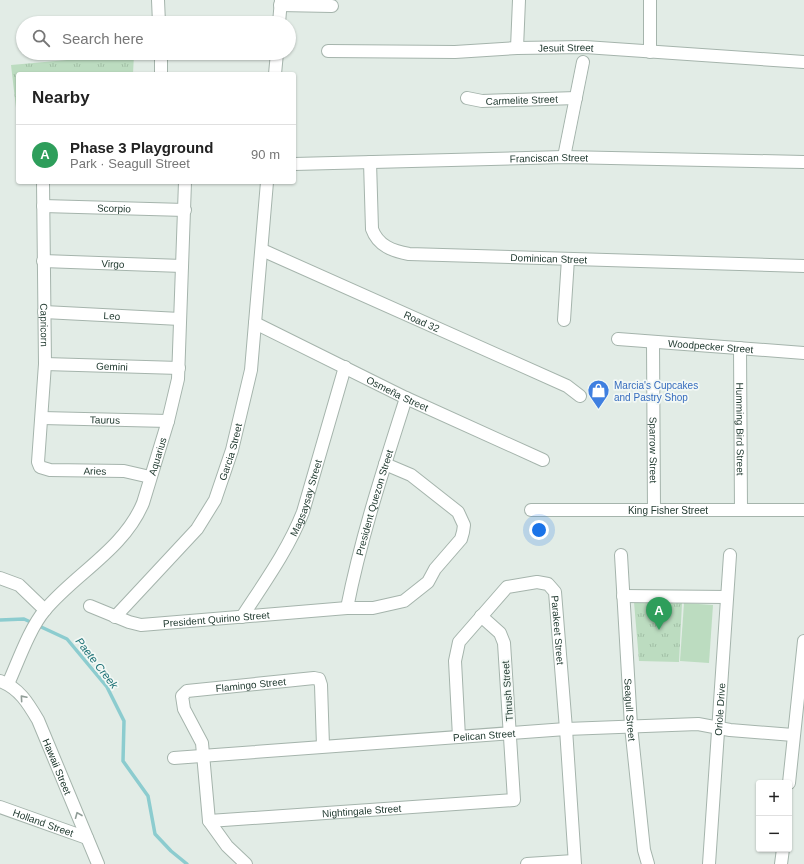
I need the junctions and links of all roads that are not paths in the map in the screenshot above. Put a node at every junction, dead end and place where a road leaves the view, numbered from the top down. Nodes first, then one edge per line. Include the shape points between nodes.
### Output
1 (158, 0) edge
2 (519, 0) edge
3 (650, 0) edge
4 (280, 3) edge
5 (332, 6) dead end
6 (159, 16) edge
7 (279, 16) edge
8 (517, 48) junction
9 (328, 51) dead end
10 (650, 52) junction
11 (161, 60) edge
12 (276, 60) edge
13 (583, 62) dead end
14 (804, 62) edge
15 (161, 72) edge
16 (275, 72) edge
17 (467, 98) dead end
18 (576, 98) junction
19 (564, 157) junction
20 (370, 162) junction
21 (804, 162) edge
22 (296, 164) edge
23 (43, 184) edge
24 (185, 184) edge
25 (267, 184) edge
26 (43, 206) junction
27 (185, 210) junction
28 (262, 250) junction
29 (568, 260) junction
30 (43, 261) junction
31 (182, 266) junction
32 (804, 266) edge
33 (44, 312) junction
34 (180, 319) junction
35 (564, 320) dead end
36 (255, 323) junction
37 (618, 339) dead end
38 (653, 342) junction
39 (740, 348) junction
40 (804, 352) edge
41 (45, 364) junction
42 (345, 367) junction
43 (179, 368) junction
44 (580, 396) dead end
45 (406, 398) junction
46 (42, 418) junction
47 (168, 421) junction
48 (543, 460) dead end
49 (385, 464) junction
50 (40, 467) joint
51 (150, 477) junction
52 (531, 510) dead end
53 (654, 510) junction
54 (741, 510) junction
55 (804, 510) edge
56 (621, 554) dead end
57 (730, 555) dead end
58 (0, 578) edge
59 (624, 596) junction
60 (727, 597) junction
61 (90, 606) dead end
62 (346, 608) junction
63 (42, 614) junction
64 (481, 616) junction
65 (115, 617) junction
66 (242, 617) junction
67 (804, 641) edge
68 (4, 683) edge
69 (631, 726) junction
70 (717, 727) junction
71 (566, 729) junction
72 (510, 734) junction
73 (793, 735) junction
74 (459, 737) junction
75 (323, 746) junction
76 (204, 756) junction
77 (174, 758) dead end
78 (789, 780) edge
79 (514, 800) joint
80 (0, 807) edge
81 (209, 821) junction
82 (87, 838) junction
83 (783, 852) edge
84 (574, 863) edge
85 (98, 864) edge
86 (246, 864) edge
87 (527, 864) edge
88 (648, 864) edge
89 (709, 864) edge
90 (782, 864) edge

1 - 6 street
2 - 8 street
3 - 10 street
4 - 5 street
4 - 7 street
8 - 9 street, Jesuit Street via 455,52
8 - 10 street, Jesuit Street via 585,47
10 - 14 street, Jesuit Street
11 - 15 street
12 - 16 street
13 - 18 street
17 - 18 street, Carmelite Street
18 - 19 street
19 - 20 street, Franciscan Street
19 - 21 street, Franciscan Street
20 - 22 street, Franciscan Street
20 - 29 street, Dominican Street via 372,229 381,243 389,248 409,254
23 - 26 street, Capricorn
24 - 27 street, Aquarius
25 - 28 street, Garcia Street
26 - 27 street, Scorpio
26 - 30 street, Capricorn
27 - 31 street, Aquarius
28 - 36 street, Garcia Street
28 - 44 street, Road 32 via 567,386
29 - 32 street, Dominican Street
29 - 35 street
30 - 31 street, Virgo
30 - 33 street, Capricorn
31 - 34 street, Aquarius
33 - 34 street, Leo
33 - 41 street, Capricorn
34 - 43 street, Aquarius
36 - 42 street, Osmeña Street
36 - 65 street, Garcia Street via 248,385 232,450 215,500 197,529
37 - 38 street, Woodpecker Street
38 - 39 street, Woodpecker Street
38 - 53 street, Sparrow Street
39 - 40 street, Woodpecker Street
39 - 54 street, Humming Bird Street
41 - 43 street, Gemini
41 - 46 street, Capricorn
42 - 45 street, Osmeña Street
42 - 66 street, Magsaysay Street via 296,530
43 - 47 street, Aquarius
45 - 48 street, Osmeña Street
45 - 49 street, President Quezon Street
46 - 47 street, Taurus
46 - 50 street, Capricorn via 38,457
47 - 51 street, Aquarius
49 - 62 street, President Quezon Street
49 - 62 street, President Quirino Street via 411,474 458,512 464,525 463,532 428,582 404,601 373,608
50 - 51 street, Aries via 50,470 124,470
51 - 63 street, Aquarius via 143,503 132,525
52 - 53 street, King Fisher Street
53 - 54 street, King Fisher Street
54 - 55 street, King Fisher Street
56 - 59 street, Seagull Street
57 - 60 street, Oriole Drive
58 - 63 street via 19,584
59 - 60 street
59 - 69 street, Seagull Street
60 - 70 street, Oriole Drive
61 - 65 street, President Quirino Street
62 - 66 street, President Quirino Street
63 - 68 street, Aquarius
64 - 71 street, Parakeet Street via 507,587 543,582 552,588 555,592
64 - 72 street, Thrush Street via 500,633 504,643
64 - 74 street, Parakeet Street via 459,642 455,653
65 - 66 street, President Quirino Street via 141,625
67 - 73 street
82 -> 68 street, Hawaii Street via 38,720 28,703
69 - 70 street, Pelican Street via 698,724
69 - 71 street, Pelican Street
69 - 88 street, Seagull Street via 644,850
70 - 73 street, Pelican Street
70 - 89 street, Oriole Drive
71 - 72 street, Pelican Street
71 - 84 street, Parakeet Street
72 - 74 street, Pelican Street
72 - 79 street, Thrush Street
73 - 78 street
74 - 75 street, Pelican Street
75 - 76 street, Pelican Street
75 - 76 street, Flamingo Street via 321,685 319,679 314,678 183,693 184,710 198,733
76 - 77 street, Pelican Street
76 - 81 street
79 - 81 street, Nightingale Street
80 - 82 street, Holland Street
81 - 86 street via 227,846
82 - 85 street, Hawaii Street
83 - 90 street
84 - 87 street

